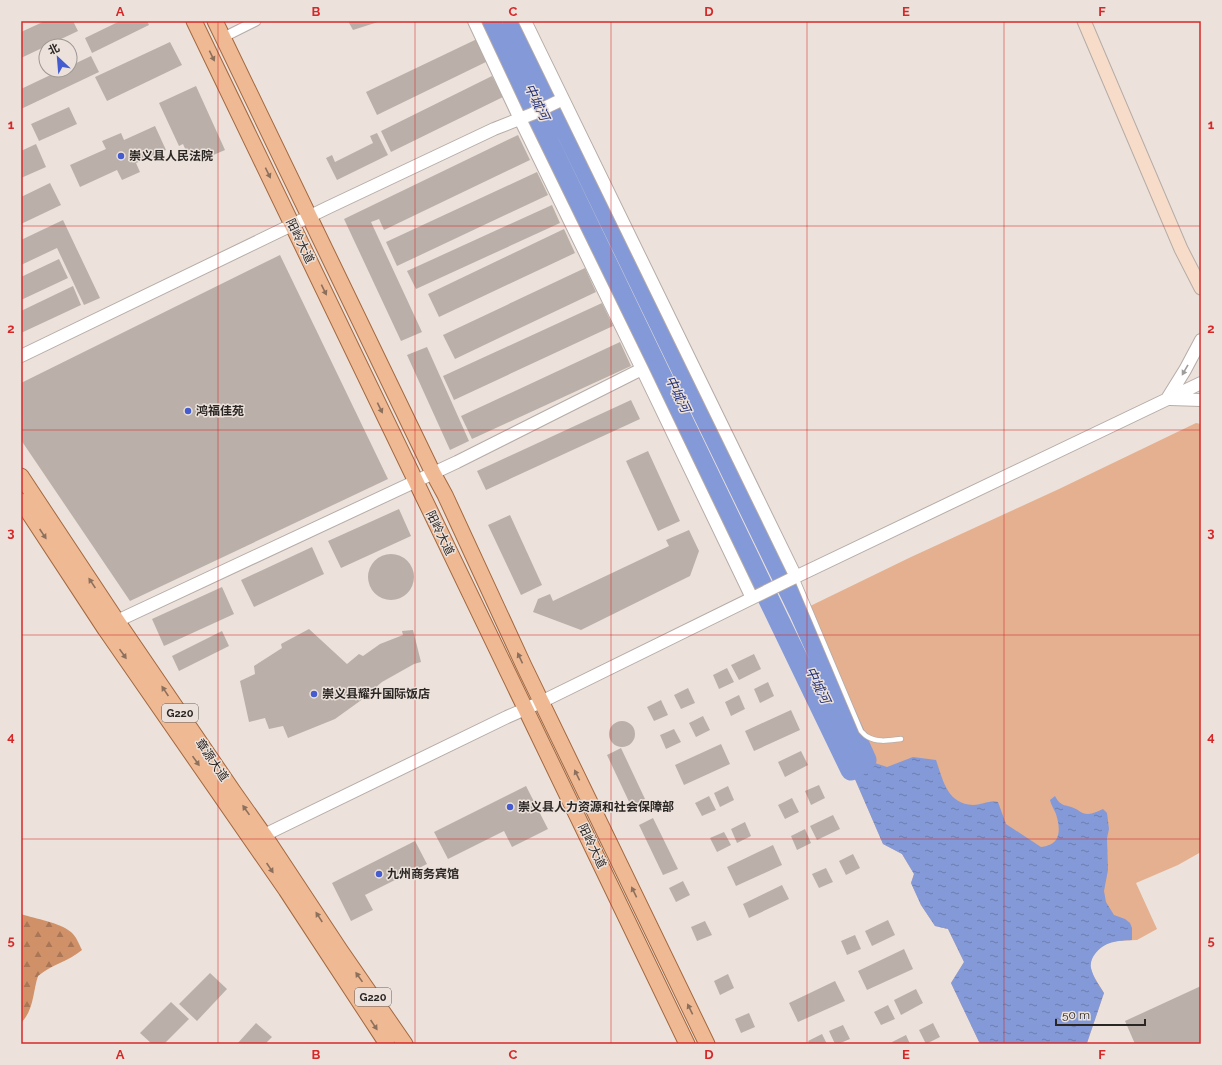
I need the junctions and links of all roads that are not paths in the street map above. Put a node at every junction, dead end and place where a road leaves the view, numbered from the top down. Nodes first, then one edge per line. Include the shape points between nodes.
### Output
1 (194, 21) edge
2 (215, 21) edge
3 (256, 21) edge
4 (474, 21) edge
5 (525, 21) edge
6 (1084, 21) edge
7 (224, 37) junction
8 (559, 101) junction
9 (520, 119) junction
10 (309, 216) junction
11 (292, 224) junction
12 (1201, 288) edge
13 (1201, 340) edge
14 (21, 356) edge
15 (642, 370) junction
16 (1201, 384) edge
17 (1167, 399) junction
18 (1201, 400) edge
19 (433, 473) junction
20 (21, 476) edge
21 (415, 482) junction
22 (21, 502) edge
23 (792, 579) junction
24 (756, 596) junction
25 (111, 625) junction
26 (542, 702) junction
27 (526, 709) junction
28 (901, 739) dead end
29 (258, 838) junction
30 (387, 1044) edge
31 (405, 1044) edge
32 (687, 1044) edge
33 (707, 1044) edge

1 -> 11 main road, 阳岭大道
2 - 7 main road, 阳岭大道
3 - 7 street
4 - 9 street
5 - 8 street
6 - 12 main road via 1181,249
7 - 10 main road, 阳岭大道
8 - 9 street
8 - 23 street
9 - 10 street
9 - 15 street
10 - 11 street
10 - 19 main road, 阳岭大道
11 - 14 street
11 -> 21 main road, 阳岭大道
13 -> 17 street
15 - 19 street
15 - 24 street
16 - 17 street
17 - 18 street
17 - 23 street
19 - 21 street
26 -> 19 main road, 阳岭大道
25 -> 20 main road, 章源大道 / G220
21 - 25 street
21 - 27 main road, 阳岭大道
22 -> 25 main road, 章源大道 / G220
23 - 24 street
23 - 28 lane via 861,730 868,737 878,740
24 - 26 street
25 - 29 main road, 章源大道 / G220 via 233,791
26 - 27 street
33 -> 26 main road, 阳岭大道
27 - 29 street
27 - 32 main road, 阳岭大道
29 -> 30 main road, 章源大道 / G220
31 -> 29 main road, 章源大道 / G220

